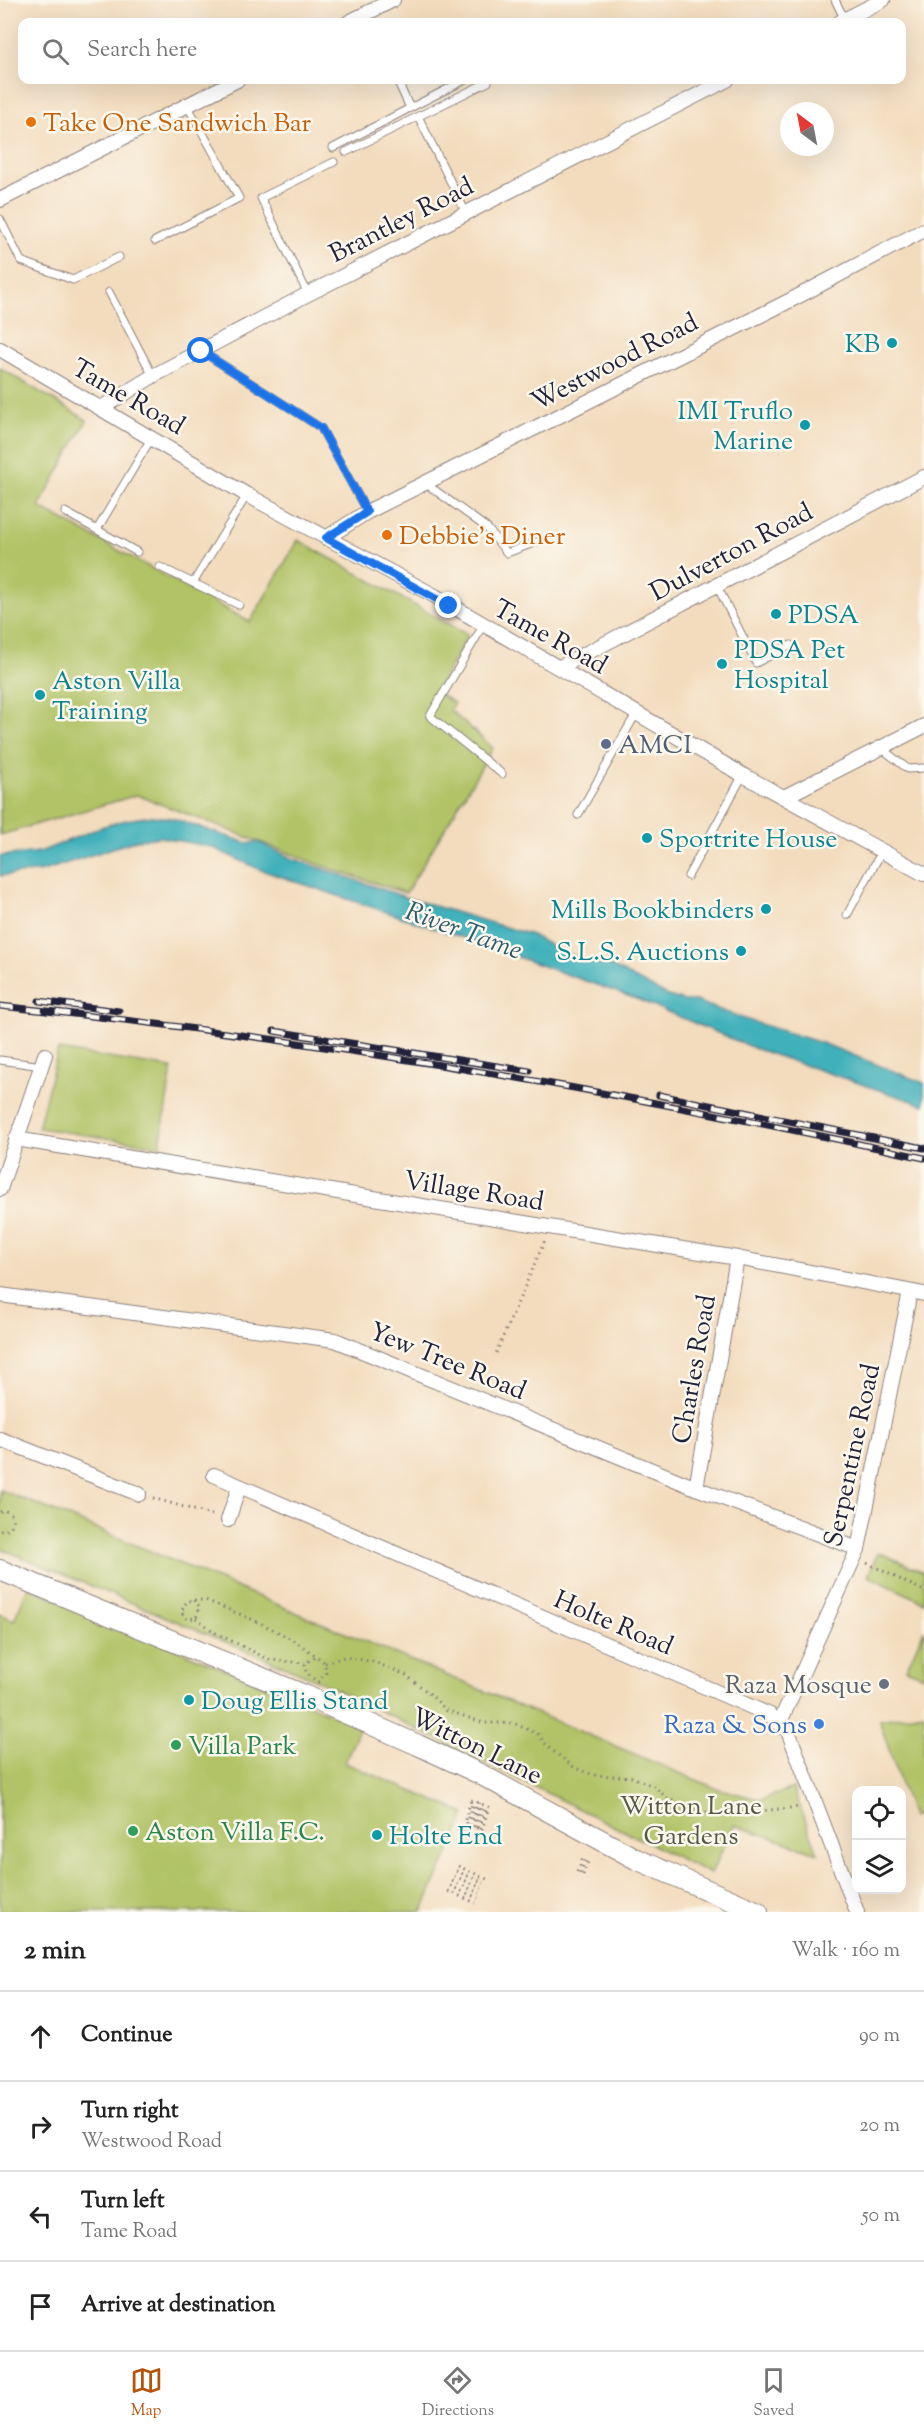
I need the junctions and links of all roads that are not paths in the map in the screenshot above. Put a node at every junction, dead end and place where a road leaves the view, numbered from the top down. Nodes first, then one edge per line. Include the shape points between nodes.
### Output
1 (393, 0) edge
2 (835, 0) edge
3 (883, 0) edge
4 (369, 18) edge
5 (842, 18) edge
6 (849, 18) edge
7 (229, 84) edge
8 (399, 84) edge
9 (457, 84) edge
10 (484, 84) edge
11 (719, 84) edge
12 (187, 105) junction
13 (410, 108) junction
14 (418, 116) junction
15 (333, 148) dead end
16 (346, 152) dead end
17 (334, 162) dead end
18 (0, 200) edge
19 (466, 213) junction
20 (0, 219) edge
21 (924, 230) edge
22 (155, 241) dead end
23 (119, 257) dead end
24 (109, 292) dead end
25 (308, 294) junction
26 (0, 349) edge
27 (201, 351) junction
28 (153, 376) junction
29 (101, 408) junction
30 (152, 437) junction
31 (924, 477) edge
32 (425, 483) junction
33 (247, 495) junction
34 (65, 512) dead end
35 (367, 512) junction
36 (98, 528) junction
37 (326, 538) junction
38 (547, 538) dead end
39 (137, 552) dead end
40 (160, 567) dead end
41 (193, 583) junction
42 (717, 586) junction
43 (239, 605) dead end
44 (483, 626) junction
45 (791, 645) dead end
46 (560, 667) junction
47 (637, 712) junction
48 (924, 726) edge
49 (881, 748) junction
50 (924, 768) edge
51 (502, 774) dead end
52 (743, 775) junction
53 (784, 797) junction
54 (578, 814) dead end
55 (882, 850) junction
56 (924, 874) edge
57 (687, 876) dead end
58 (847, 915) dead end
59 (0, 1060) edge
60 (43, 1060) joint
61 (16, 1139) junction
62 (0, 1189) edge
63 (737, 1258) junction
64 (917, 1293) edge
65 (0, 1295) edge
66 (0, 1439) edge
67 (214, 1475) dead end
68 (239, 1487) junction
69 (696, 1488) junction
70 (139, 1494) road end
71 (228, 1520) road end
72 (856, 1553) junction
73 (0, 1570) edge
74 (780, 1722) junction
75 (758, 1912) edge
76 (857, 1912) edge

1 - 4 street
2 - 5 lane
3 - 6 street
7 - 12 street
8 - 13 lane
9 - 13 lane
10 - 14 lane
11 - 19 street, Brantley Road
12 - 18 street
12 - 22 lane via 239,198
13 - 15 lane
14 - 16 lane
14 - 19 lane
17 - 25 lane via 261,198
19 - 25 street, Brantley Road
20 - 23 lane via 21,261 73,280
21 - 32 street, Westwood Road
24 - 28 lane
25 - 27 street, Brantley Road
26 - 29 street, Tame Road
27 - 28 street, Brantley Road
27 - 35 lane via 321,428
28 - 29 street, Brantley Road
29 - 30 street, Tame Road
30 - 33 street, Tame Road
30 - 36 lane
31 - 42 street, Dulverton Road
32 - 35 street, Westwood Road
32 - 38 lane via 487,528 507,553
33 - 37 street, Tame Road
33 - 41 lane
34 - 36 lane
35 - 37 street, Westwood Road
36 - 39 lane
37 - 44 street, Tame Road
40 - 41 lane
41 - 43 lane
42 - 45 lane via 756,663
42 - 46 street, Dulverton Road
44 - 46 street, Tame Road
44 - 51 lane via 430,716
46 - 47 street, Tame Road
47 - 52 street, Tame Road
47 - 54 lane
48 - 49 street
49 - 50 lane via 908,769
49 - 53 street
52 - 53 street, Tame Road
52 - 57 lane
53 - 55 street, Tame Road
55 - 56 street, Tame Road
55 - 58 lane
59 - 60 lane
60 - 61 street
61 - 62 street
61 - 63 street, Village Road
63 - 64 street, Village Road
63 - 69 street, Charles Road
64 - 72 street, Serpentine Road
65 - 69 street, Yew Tree Road via 335,1340
66 - 70 street
67 - 68 street, Holte Road
68 - 71 street
68 - 74 street, Holte Road
69 - 72 street, Yew Tree Road
72 - 74 street, Serpentine Road
73 - 75 main road, Witton Lane via 418,1745 480,1774 636,1859
74 - 76 street via 788,1731 817,1802

